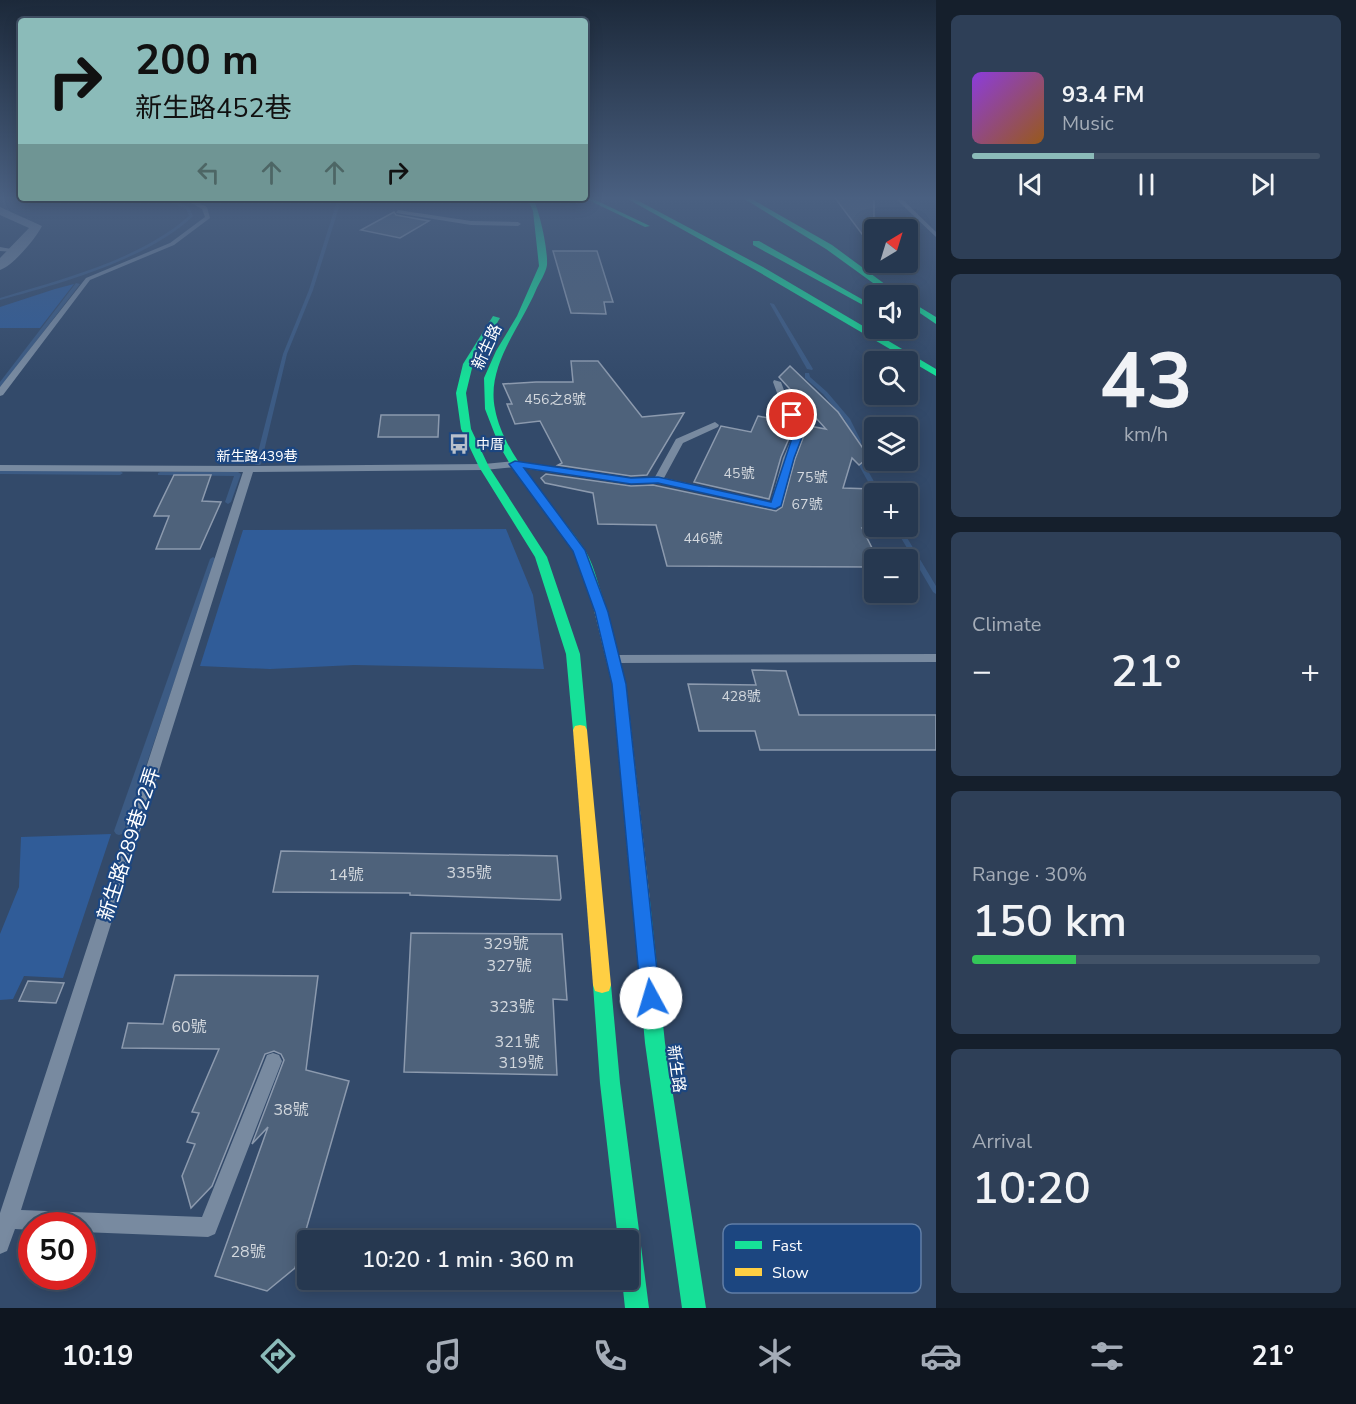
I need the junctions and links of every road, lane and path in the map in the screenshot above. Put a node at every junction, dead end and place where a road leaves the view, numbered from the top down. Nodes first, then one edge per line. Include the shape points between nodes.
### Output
1 (136, 259) edge
2 (542, 259) edge
3 (742, 259) edge
4 (785, 259) edge
5 (846, 259) edge
6 (882, 285) edge
7 (506, 302) dead end
8 (864, 303) edge
9 (918, 309) edge
10 (936, 321) edge
11 (936, 373) edge
12 (918, 377) edge
13 (777, 382) dead end
14 (936, 387) edge
15 (0, 393) edge
16 (715, 425) dead end
17 (515, 464) junction
18 (484, 466) junction
19 (0, 468) edge
20 (249, 470) junction
21 (658, 480) junction
22 (936, 658) edge
23 (613, 659) junction
24 (273, 1061) dead end
25 (8, 1219) junction
26 (0, 1244) edge
27 (637, 1308) edge
28 (694, 1308) edge

1 - 15 lane via 88,279
2 - 17 main road, 新生路 via 543,266 521,316 489,378 490,408
3 - 11 main road
4 - 8 main road
5 - 6 main road
7 - 18 main road, 新生路 via 468,364 461,393 466,429
9 - 10 main road
12 - 14 main road
13 - 21 lane, 新生路439巷 via 800,429 775,506
16 - 21 lane via 679,441
17 - 18 lane, 新生路439巷
17 - 21 lane, 新生路439巷 via 631,481
17 - 23 main road, 新生路 via 579,550 602,612
18 - 20 lane, 新生路439巷
18 - 27 main road, 新生路 via 541,556 573,654 610,1083
19 - 20 lane, 新生路439巷
20 - 25 lane, 新生路289巷22弄
22 - 23 lane
23 - 28 main road, 新生路 via 619,684 655,1043
24 - 25 lane via 208,1227
25 - 26 lane, 新生路289巷22弄

